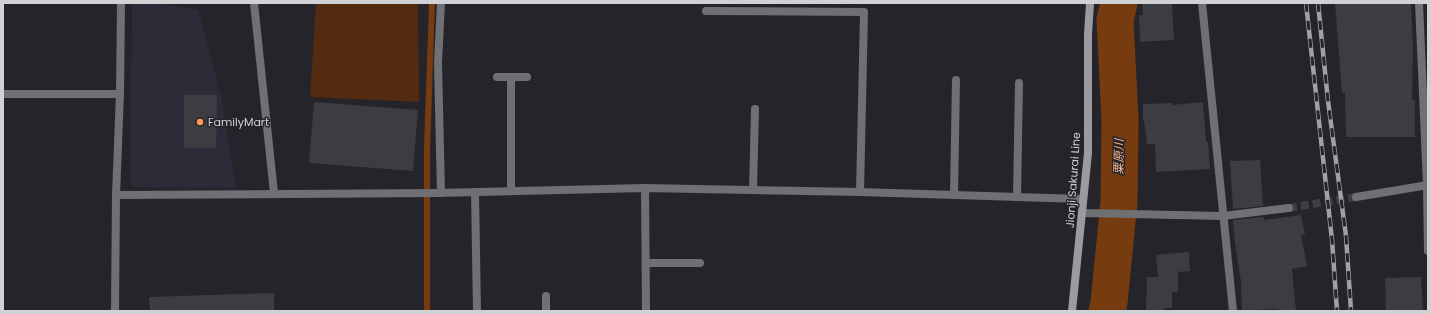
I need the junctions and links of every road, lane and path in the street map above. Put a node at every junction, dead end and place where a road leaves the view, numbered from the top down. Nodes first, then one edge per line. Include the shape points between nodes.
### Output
1 (121, 3) edge
2 (254, 3) edge
3 (441, 3) edge
4 (1090, 3) edge
5 (1202, 3) edge
6 (1419, 3) edge
7 (706, 11) dead end
8 (497, 77) dead end
9 (511, 77) junction
10 (527, 77) dead end
11 (956, 80) dead end
12 (1019, 83) dead end
13 (3, 94) edge
14 (120, 94) junction
15 (755, 110) dead end
16 (1428, 185) edge
17 (645, 188) junction
18 (753, 190) junction
19 (511, 191) junction
20 (475, 192) junction
21 (860, 192) junction
22 (274, 193) junction
23 (439, 193) junction
24 (116, 194) junction
25 (954, 195) junction
26 (1017, 197) junction
27 (1356, 197) tunnel mouth
28 (1083, 199) junction
29 (1290, 208) tunnel mouth
30 (1082, 213) junction
31 (1223, 216) junction
32 (1428, 251) edge
33 (646, 263) junction
34 (700, 263) dead end
35 (546, 296) dead end
36 (115, 311) edge
37 (477, 311) edge
38 (546, 311) edge
39 (646, 311) edge
40 (1072, 311) edge
41 (1233, 311) edge

1 - 14 street
2 - 22 street
3 - 23 street via 438,63
4 - 28 main road, Jionji Sakurai Line via 1088,153
5 - 31 street
6 - 16 street
7 - 21 street via 864,12
8 - 9 street
9 - 10 street
9 - 19 street
11 - 25 street
12 - 26 street
13 - 14 street
14 - 24 street
15 - 18 street
16 - 27 street
16 - 32 street
17 - 18 street
17 - 19 street
17 - 33 street
18 - 21 street
19 - 20 street
20 - 23 street
20 - 37 street
21 - 25 street
22 - 23 street
22 - 24 street
24 - 36 street
25 - 26 street
26 - 28 street
28 - 30 main road, Jionji Sakurai Line
29 - 31 street
30 - 31 street
30 - 40 main road, Jionji Sakurai Line
31 - 41 street
33 - 34 street
33 - 39 street
35 - 38 street

